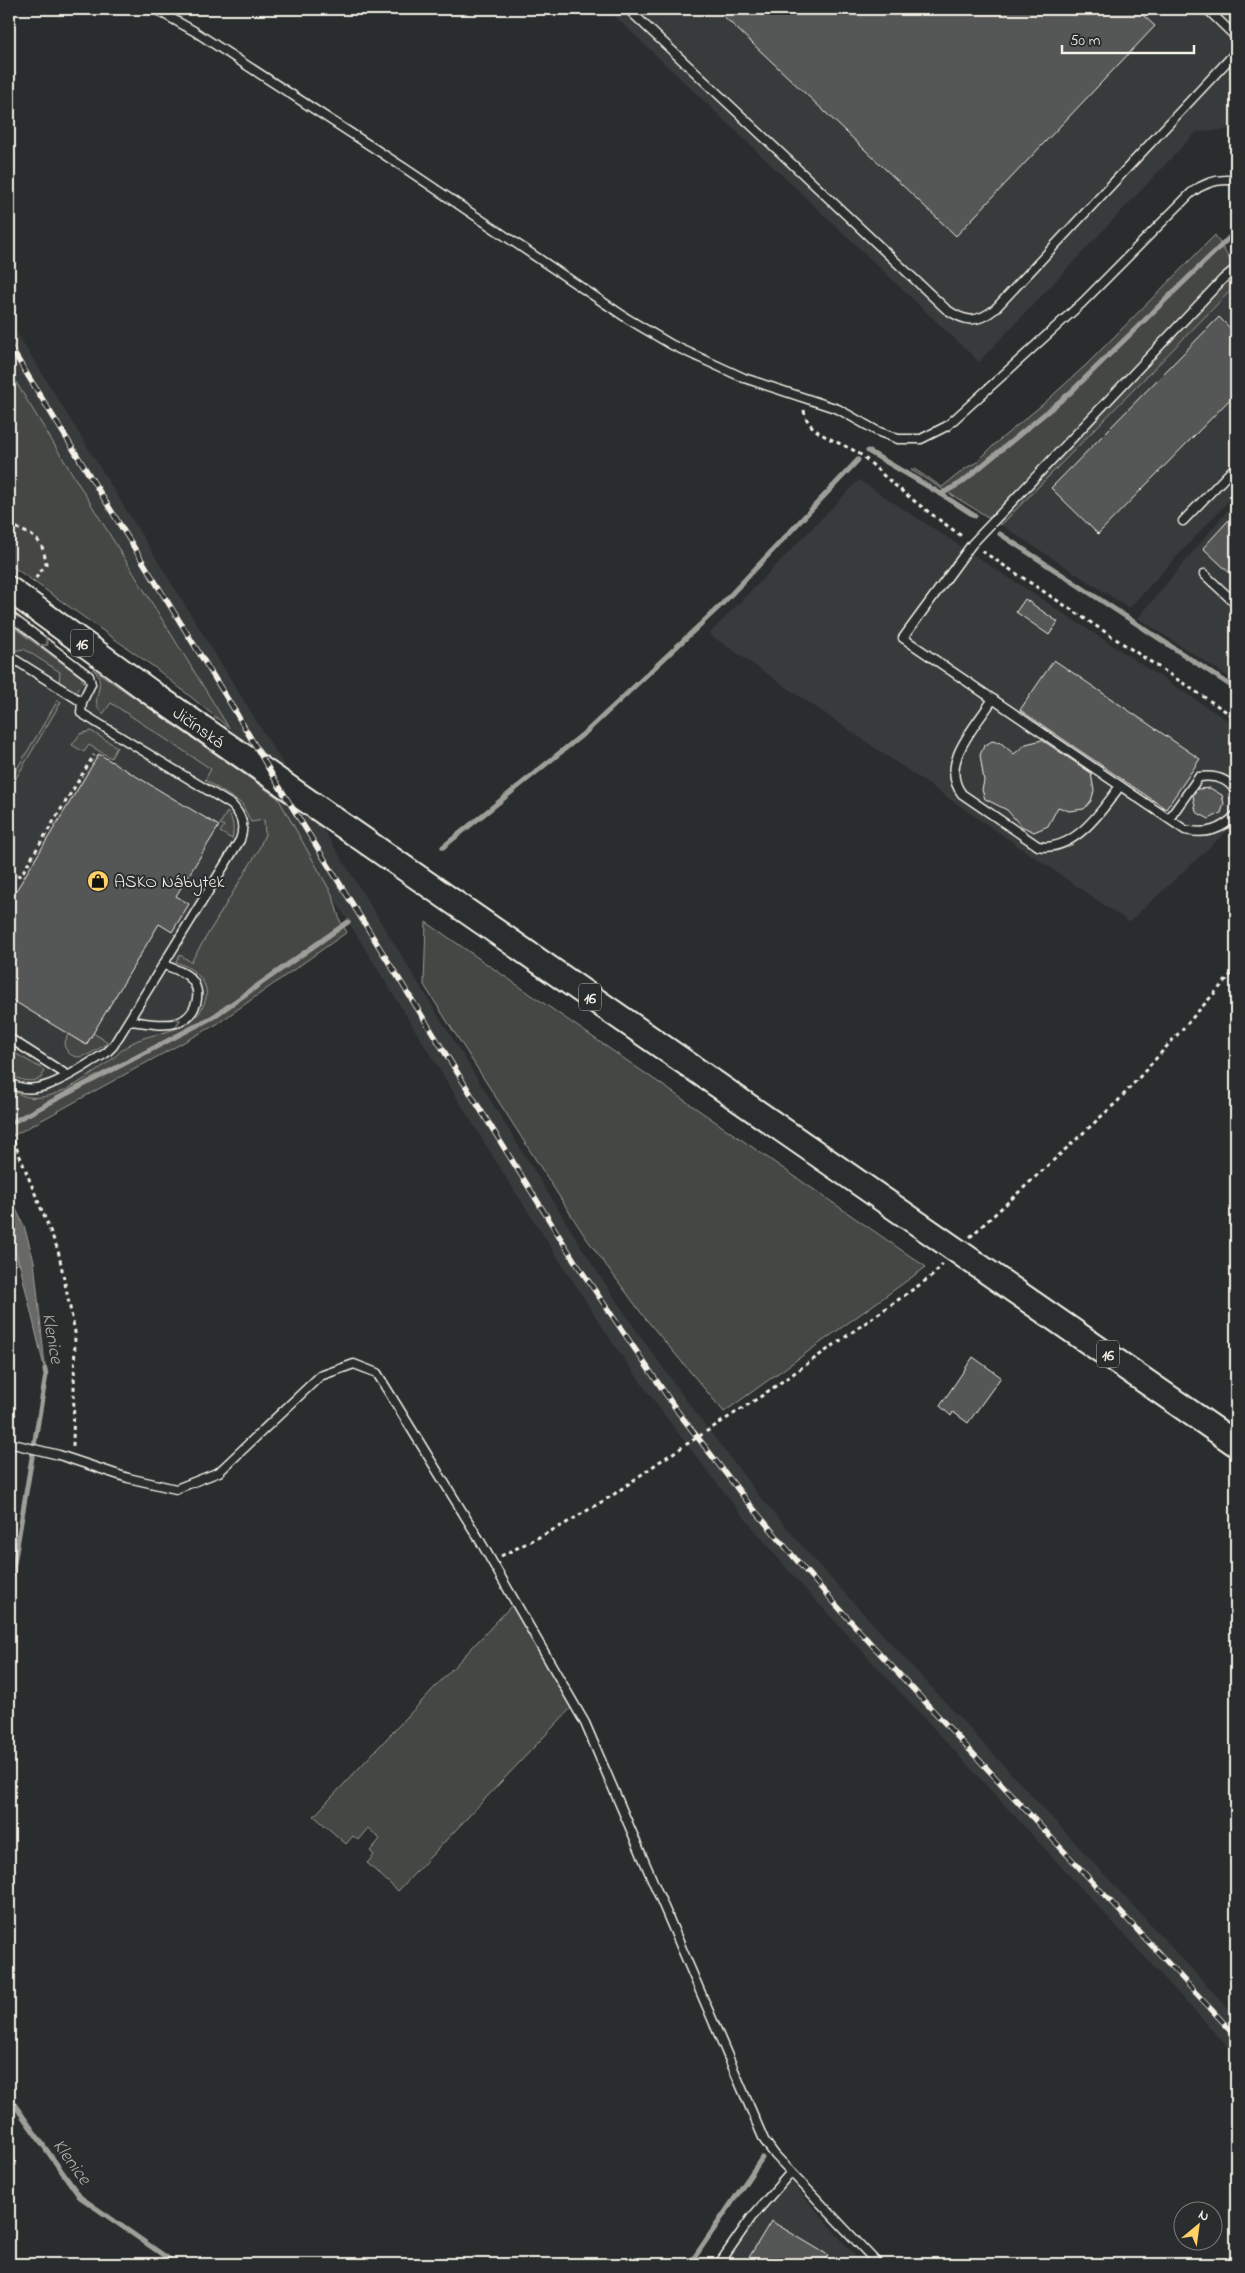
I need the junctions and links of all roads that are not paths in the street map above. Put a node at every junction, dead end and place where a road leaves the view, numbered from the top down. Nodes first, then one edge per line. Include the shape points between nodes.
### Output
1 (156, 9) edge
2 (628, 9) edge
3 (1207, 9) edge
4 (1236, 37) edge
5 (1236, 52) edge
6 (1236, 181) edge
7 (1236, 268) edge
8 (1236, 466) edge
9 (1183, 521) dead end
10 (1204, 574) dead end
11 (13, 599) edge
12 (1236, 604) edge
13 (9, 656) edge
14 (994, 699) junction
15 (82, 702) junction
16 (1120, 786) junction
17 (1236, 792) edge
18 (1236, 815) edge
19 (1169, 819) junction
20 (164, 965) junction
21 (129, 1020) junction
22 (9, 1038) edge
23 (67, 1075) junction
24 (9, 1082) edge
25 (9, 1443) edge
26 (1236, 1444) edge
27 (791, 2172) junction
28 (719, 2264) edge
29 (878, 2264) edge

1 - 6 lane via 406,169 654,335 731,373 838,409 898,439 921,439 940,432 1082,303 1191,193 1208,182
2 - 5 lane via 946,309 958,318 970,320 984,317 995,309
3 - 4 lane
7 - 14 lane via 972,544 903,638
8 - 9 lane
10 - 12 lane
11 -> 15 lane via 11,617 89,676 91,684
11 - 26 main road, Jičínská / 16
13 - 15 lane
14 - 16 lane
14 - 16 lane via 957,755 953,768 954,782 962,794 1038,846 1053,847 1068,842 1105,806
15 - 20 lane via 82,713 232,805 241,816 243,830 240,840
16 - 19 lane
17 - 19 lane via 1232,785 1217,777 1199,777
18 - 19 lane via 1222,826 1201,833 1185,830
20 - 21 lane
21 -> 20 lane via 163,1025 177,1023 193,1011 198,997 196,985 185,973
21 - 23 lane via 106,1053
22 - 23 lane
23 - 24 lane via 37,1090 21,1089
25 - 27 lane via 60,1455 128,1478 176,1488 219,1472 320,1376 354,1364 377,1373 585,1723 764,2140
27 - 28 lane via 751,2218
27 - 29 lane

